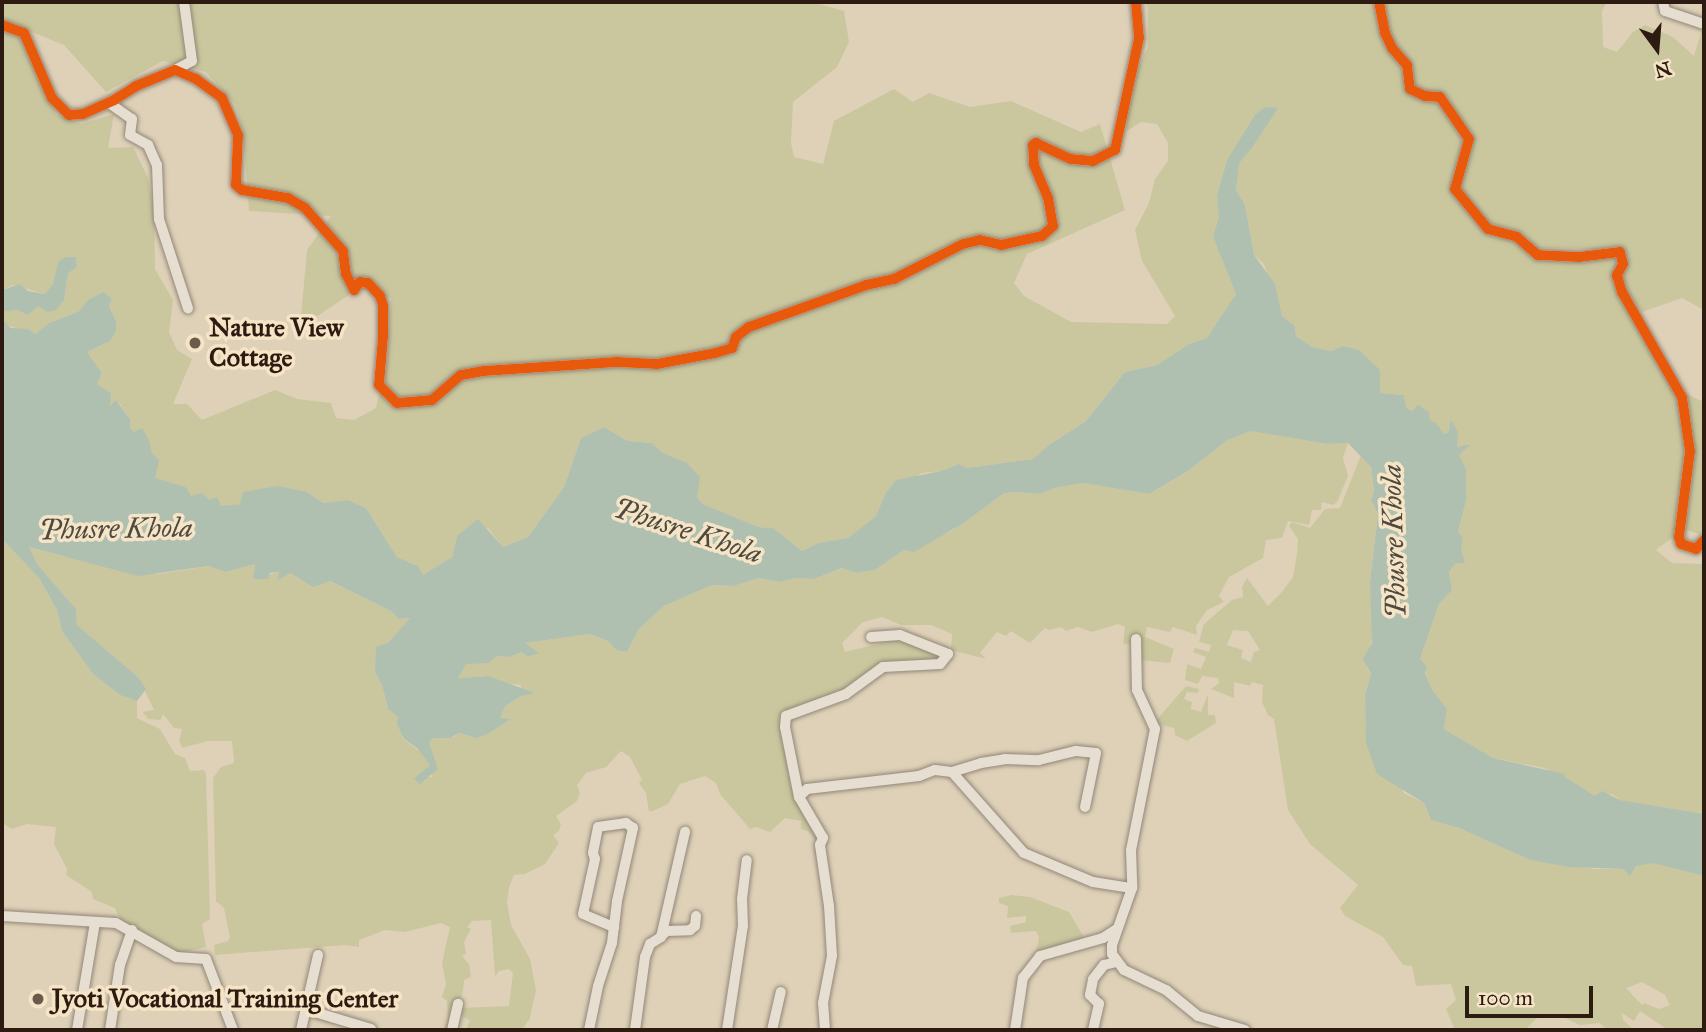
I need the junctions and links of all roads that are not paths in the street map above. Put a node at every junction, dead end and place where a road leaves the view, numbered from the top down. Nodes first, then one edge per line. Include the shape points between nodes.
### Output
1 (184, 2) edge
2 (1136, 2) edge
3 (1379, 2) edge
4 (1663, 2) edge
5 (1704, 24) edge
6 (2, 25) edge
7 (175, 70) junction
8 (108, 103) junction
9 (188, 308) dead end
10 (1704, 540) edge
11 (871, 637) dead end
12 (1136, 639) dead end
13 (952, 772) junction
14 (799, 797) junction
15 (1085, 807) dead end
16 (685, 832) dead end
17 (747, 860) dead end
18 (1132, 888) junction
19 (2, 916) edge
20 (696, 916) dead end
21 (95, 922) junction
22 (614, 927) junction
23 (1118, 929) junction
24 (132, 930) junction
25 (661, 937) junction
26 (318, 956) dead end
27 (1116, 962) junction
28 (781, 992) dead end
29 (458, 1004) dead end
30 (308, 1010) junction
31 (371, 1029) edge
32 (77, 1030) edge
33 (110, 1030) edge
34 (233, 1030) edge
35 (301, 1030) edge
36 (452, 1030) edge
37 (589, 1030) edge
38 (635, 1030) edge
39 (727, 1030) edge
40 (772, 1030) edge
41 (825, 1030) edge
42 (1015, 1030) edge
43 (1093, 1030) edge
44 (1245, 1030) edge

1 - 7 street via 192,61
2 - 7 street via 1139,38 1115,150 1093,161 1071,159 1032,145 1053,226 1042,236 1001,245 980,240 963,244 894,279 749,327 736,337 732,348 715,353 657,364 617,362 484,371 461,375 432,400 407,403 397,403 379,385 380,296 368,283 360,282 354,290 342,251 305,208 288,198 236,185 238,135 230,111 205,85
3 - 10 street via 1385,33 1407,65 1410,89 1440,97 1469,139 1455,188 1488,229 1517,237 1538,256 1620,251 1623,264 1617,275 1622,292 1682,397 1690,451 1681,544 1696,549
4 - 5 street via 1665,11
6 - 8 street via 24,33 60,109 69,115 83,114
7 - 8 street
8 - 9 street via 132,119 130,135 148,145 157,165 159,219
11 - 14 street via 901,635 948,654 940,664 883,667 846,694 786,716
12 - 18 street via 1137,690 1156,729 1131,850
13 - 14 street via 935,770 919,776 807,789
13 - 15 street via 1005,759 1096,753
13 - 18 street via 1024,853 1094,882
14 - 41 street via 823,838 820,845 832,956 823,1003
16 - 25 street
17 - 39 street via 743,926
18 - 23 street
19 - 21 street
20 - 25 street via 690,930 667,931
21 - 24 street
21 - 32 street
22 - 22 street via 633,828 626,823 598,827 583,914
22 - 37 street
23 - 27 street via 1112,946
23 - 42 street via 1103,938 1040,956 1023,978
24 - 33 street via 120,965
24 - 34 street via 176,957 206,958
25 - 38 street via 650,944 645,957
26 - 30 street
27 - 43 street via 1104,965 1093,979 1090,995 1099,1004
27 - 44 street via 1124,971 1166,990 1198,1016
28 - 40 street
29 - 36 street
30 - 31 street
30 - 35 street

